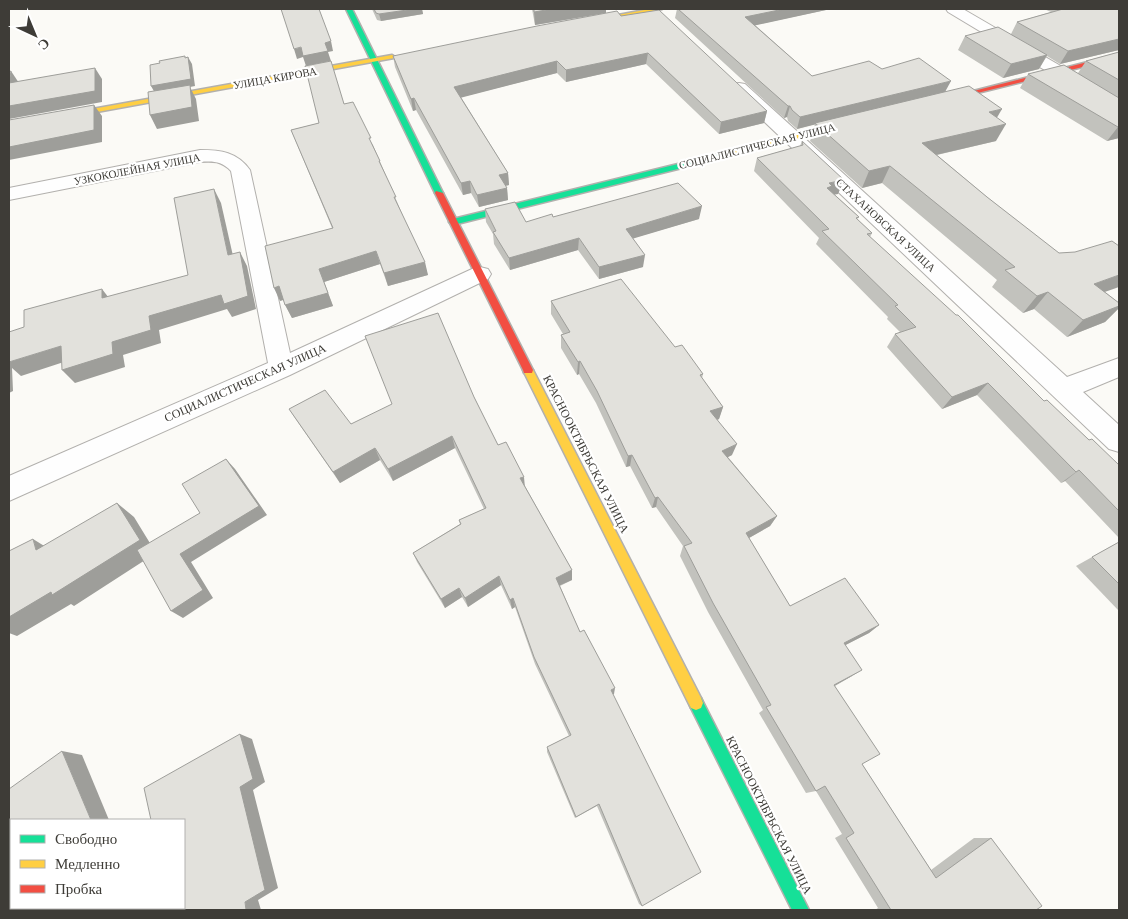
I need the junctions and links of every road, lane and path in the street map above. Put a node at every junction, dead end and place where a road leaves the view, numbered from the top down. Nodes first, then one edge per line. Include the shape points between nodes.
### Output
1 (349, 9) edge
2 (953, 9) edge
3 (659, 12) edge
4 (577, 24) edge
5 (403, 55) edge
6 (1119, 56) edge
7 (374, 60) junction
8 (1058, 71) junction
9 (727, 77) edge
10 (925, 104) edge
11 (1119, 107) edge
12 (859, 121) edge
13 (9, 126) edge
14 (792, 138) junction
15 (9, 194) edge
16 (453, 222) junction
17 (480, 274) junction
18 (1119, 367) edge
19 (281, 368) junction
20 (1063, 389) junction
21 (1119, 441) edge
22 (9, 489) edge
23 (801, 910) edge

1 - 7 street, КРАСНООКТЯБРЬСКАЯ УЛИЦА
2 - 8 street
3 - 4 street
5 - 7 street, УЛИЦА КИРОВА
6 - 8 street
7 - 13 street, УЛИЦА КИРОВА
7 - 16 street, КРАСНООКТЯБРЬСКАЯ УЛИЦА
8 - 10 street
8 - 11 street
9 - 14 street, СТАХАНОВСКАЯ УЛИЦА
12 - 14 street, СОЦИАЛИСТИЧЕСКАЯ УЛИЦА
14 - 16 street, СОЦИАЛИСТИЧЕСКАЯ УЛИЦА
14 - 20 street, СТАХАНОВСКАЯ УЛИЦА
15 - 19 street, УЗКОКОЛЕЙНАЯ УЛИЦА via 200,156 225,157 240,170
16 - 17 street, КРАСНООКТЯБРЬСКАЯ УЛИЦА
17 - 19 street, СОЦИАЛИСТИЧЕСКАЯ УЛИЦА
17 - 23 street, КРАСНООКТЯБРЬСКАЯ УЛИЦА
18 - 20 street
19 - 22 street, СОЦИАЛИСТИЧЕСКАЯ УЛИЦА
20 - 21 street, СТАХАНОВСКАЯ УЛИЦА

